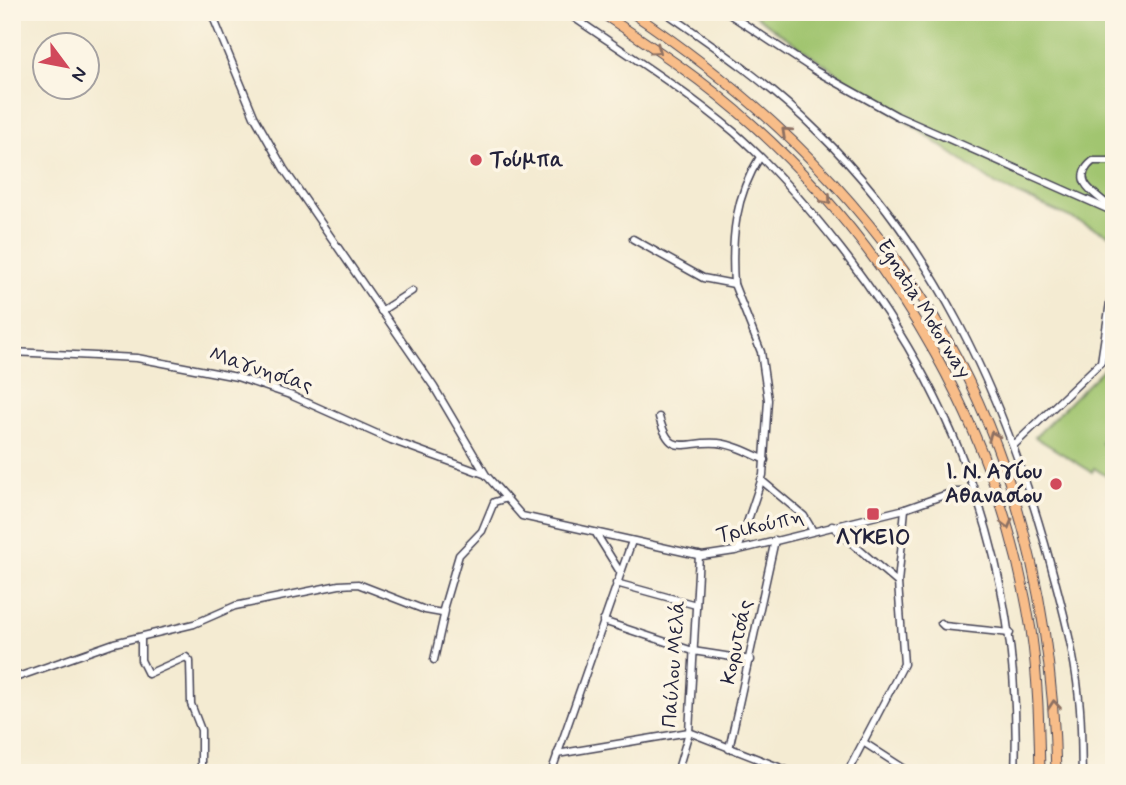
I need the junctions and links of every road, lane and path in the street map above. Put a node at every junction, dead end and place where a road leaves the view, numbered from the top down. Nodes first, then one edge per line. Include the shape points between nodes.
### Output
1 (211, 12) edge
2 (566, 12) edge
3 (600, 12) edge
4 (631, 12) edge
5 (665, 12) edge
6 (726, 12) edge
7 (760, 157) junction
8 (1114, 161) edge
9 (1114, 211) edge
10 (633, 239) dead end
11 (1114, 276) edge
12 (734, 284) junction
13 (412, 291) dead end
14 (381, 310) junction
15 (12, 352) edge
16 (659, 417) dead end
17 (1014, 445) junction
18 (765, 460) junction
19 (485, 475) junction
20 (761, 480) junction
21 (976, 492) junction
22 (504, 499) junction
23 (905, 509) junction
24 (832, 526) junction
25 (813, 531) junction
26 (597, 534) junction
27 (775, 540) junction
28 (632, 541) junction
29 (738, 550) junction
30 (699, 555) junction
31 (620, 572) junction
32 (616, 583) junction
33 (898, 583) junction
34 (696, 604) junction
35 (445, 611) junction
36 (603, 621) junction
37 (941, 623) dead end
38 (1010, 633) junction
39 (141, 638) junction
40 (693, 651) junction
41 (434, 660) dead end
42 (751, 660) junction
43 (12, 679) edge
44 (689, 732) junction
45 (863, 743) junction
46 (729, 749) junction
47 (557, 754) junction
48 (201, 773) edge
49 (551, 773) edge
50 (677, 773) edge
51 (794, 773) edge
52 (847, 773) edge
53 (911, 773) edge
54 (1015, 773) edge
55 (1040, 773) edge
56 (1056, 773) edge
57 (1082, 773) edge

1 - 14 street, Τρικούπη via 264,134
2 - 7 street via 702,107
3 -> 55 highway, Egnatia Motorway via 704,84 798,167 876,260 932,348 981,449 1014,553 1031,631
56 -> 4 highway, Egnatia Motorway via 1050,662 1029,547 998,445 947,340 890,250 814,159 716,71
5 - 17 street via 794,109 882,203 963,328
6 - 9 street via 816,71 897,116
7 - 12 street via 739,200 733,232
7 - 21 street via 872,290 950,426
8 - 9 street via 1093,161 1083,179 1089,192
10 - 12 street via 703,278
11 - 17 street via 1101,362
12 - 18 street via 765,368
13 - 14 street
14 - 19 street, Τρικούπη via 434,387
15 - 19 street, Μαγνησίας via 137,358 237,377
16 - 18 street via 664,438 673,444 728,445
17 - 57 street via 1072,648 1080,701
18 - 20 street
19 - 22 street, Τρικούπη
20 - 25 street via 804,516
20 - 29 street
21 - 23 street, Τρικούπη via 953,492
21 - 38 street via 991,538
22 - 26 street, Τρικούπη via 531,520
22 - 35 street via 494,502 482,531 461,551
23 - 24 street, Τρικούπη
23 - 33 street
24 - 25 street, Τρικούπη
24 - 33 street
25 - 27 street, Τρικούπη
26 - 28 street, Τρικούπη
26 - 31 street
27 - 29 street, Τρικούπη
27 - 42 street, Κορυτσάς
28 - 30 street, Τρικούπη
28 - 31 street
29 - 30 street, Τρικούπη
30 - 34 street, Παύλου Μελά
31 - 32 street
32 - 34 street
32 - 36 street
33 - 45 street via 904,664
34 - 40 street, Παύλου Μελά
35 - 39 street via 425,610 353,583 235,606 194,624
35 - 41 street
36 - 40 street
36 - 47 street
37 - 38 street
38 - 54 street
39 - 43 street
39 - 48 street via 141,660 148,674 178,658 190,661 191,704 201,730
40 - 42 street
40 - 44 street, Παύλου Μελά
42 - 46 street, Κορυτσάς
44 - 46 street
44 - 47 street
44 - 50 street, Παύλου Μελά
45 - 52 street
45 - 53 street
46 - 51 street
47 - 49 street

